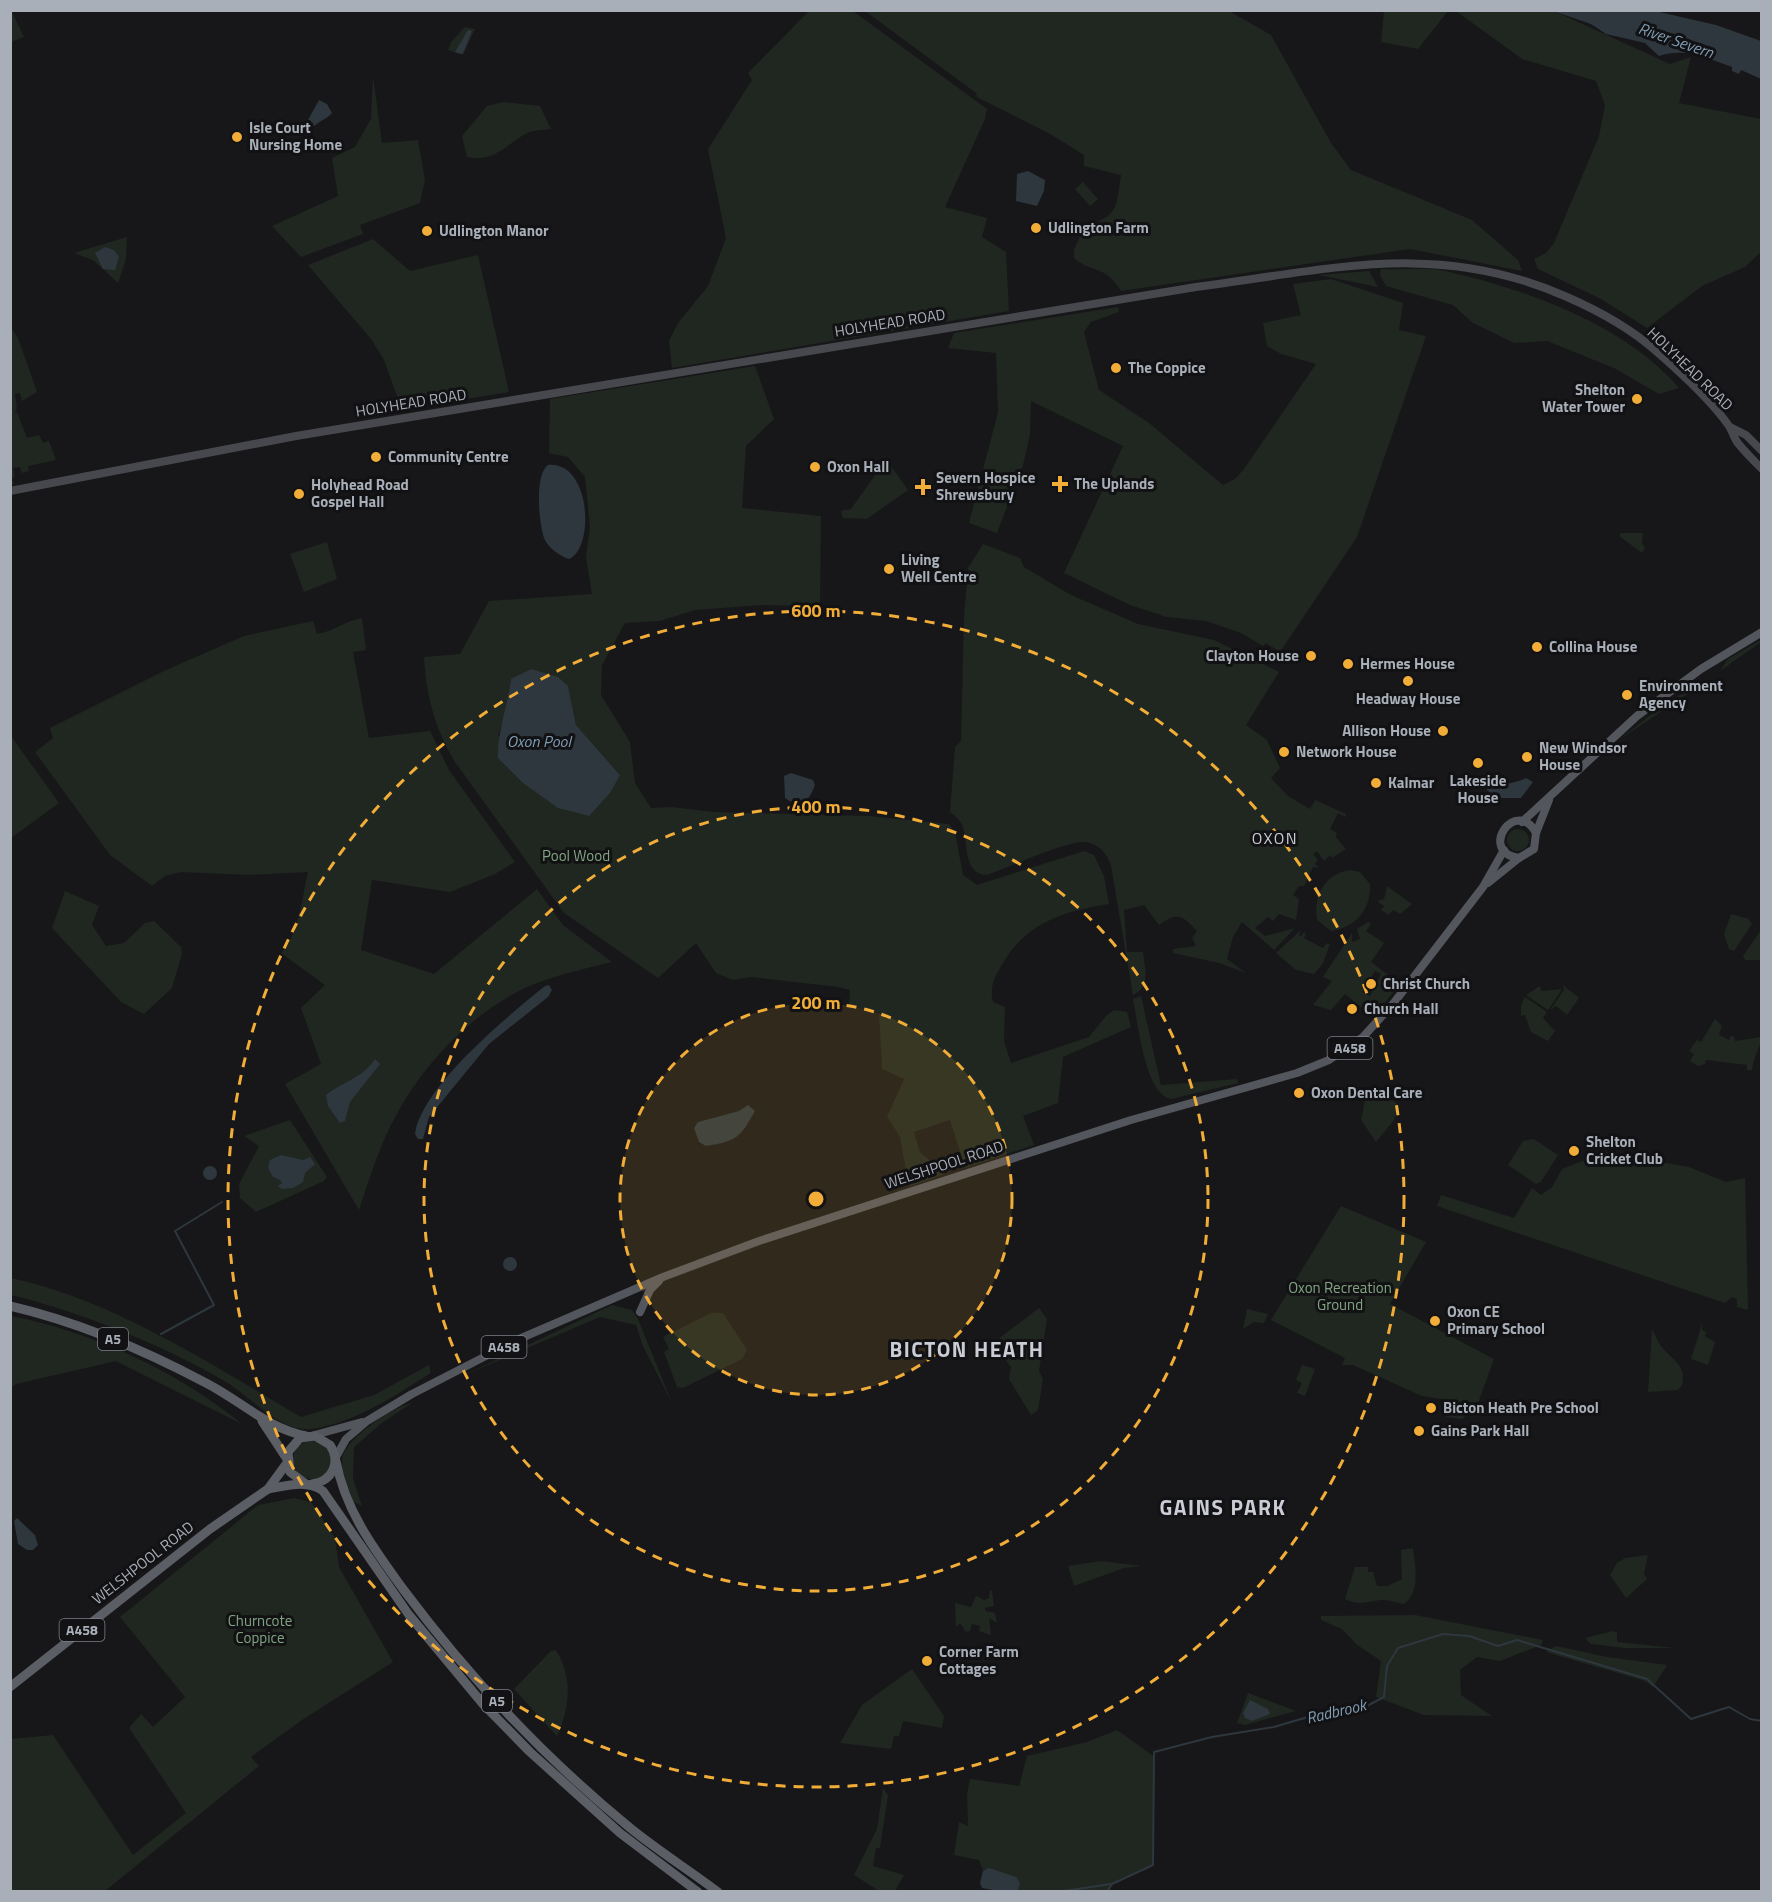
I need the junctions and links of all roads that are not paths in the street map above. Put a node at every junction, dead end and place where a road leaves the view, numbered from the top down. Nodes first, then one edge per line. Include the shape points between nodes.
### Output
1 (1729, 426) junction
2 (1761, 451) edge
3 (1761, 469) edge
4 (10, 490) edge
5 (1761, 632) edge
6 (1550, 797) junction
7 (1522, 822) junction
8 (1536, 833) junction
9 (1504, 850) junction
10 (1519, 858) junction
11 (1483, 887) junction
12 (663, 1276) junction
13 (10, 1306) edge
14 (640, 1312) dead end
15 (260, 1419) junction
16 (367, 1421) junction
17 (308, 1436) junction
18 (336, 1459) junction
19 (287, 1461) junction
20 (309, 1484) junction
21 (268, 1489) junction
22 (10, 1687) edge
23 (698, 1892) edge
24 (718, 1892) edge

1 - 2 main road, HOLYHEAD ROAD via 1746,435
1 - 3 main road, HOLYHEAD ROAD
1 - 4 main road, HOLYHEAD ROAD via 1655,350 1593,309 1531,280 1428,262 1374,263 1196,287 401,418 156,460
5 - 6 main road, WELSHPOOL ROAD / A458 via 1637,716
6 - 7 main road, WELSHPOOL ROAD / A458
6 - 8 main road, WELSHPOOL ROAD / A458
7 - 8 main road
7 - 9 main road, WELSHPOOL ROAD / A458 via 1512,822 1504,829 1500,842
8 - 10 main road, WELSHPOOL ROAD / A458 via 1534,849
9 - 10 main road
9 - 11 main road, WELSHPOOL ROAD / A458
10 - 11 main road, WELSHPOOL ROAD / A458
11 - 12 main road, WELSHPOOL ROAD / A458 via 1371,1030 1329,1060 1297,1073 1131,1120
12 - 14 main road via 650,1290
12 - 16 main road, WELSHPOOL ROAD / A458 via 519,1339
13 - 15 highway, A5 via 86,1328 147,1352 220,1391
15 - 17 highway, A5
15 - 19 highway, A5
16 - 17 main road, WELSHPOOL ROAD / A458
16 - 18 main road, WELSHPOOL ROAD / A458 via 346,1438
17 - 18 highway via 327,1442
17 - 19 highway via 291,1447
18 - 20 highway via 327,1479
18 - 24 highway, A5 via 343,1491 360,1526 462,1662 582,1785 630,1828
19 - 20 highway via 293,1476
19 - 21 highway, WELSHPOOL ROAD / A458
20 - 21 highway, WELSHPOOL ROAD / A458
20 - 23 highway, A5 via 330,1501 409,1616 491,1712 620,1833
21 - 22 highway, WELSHPOOL ROAD / A458 via 210,1529

